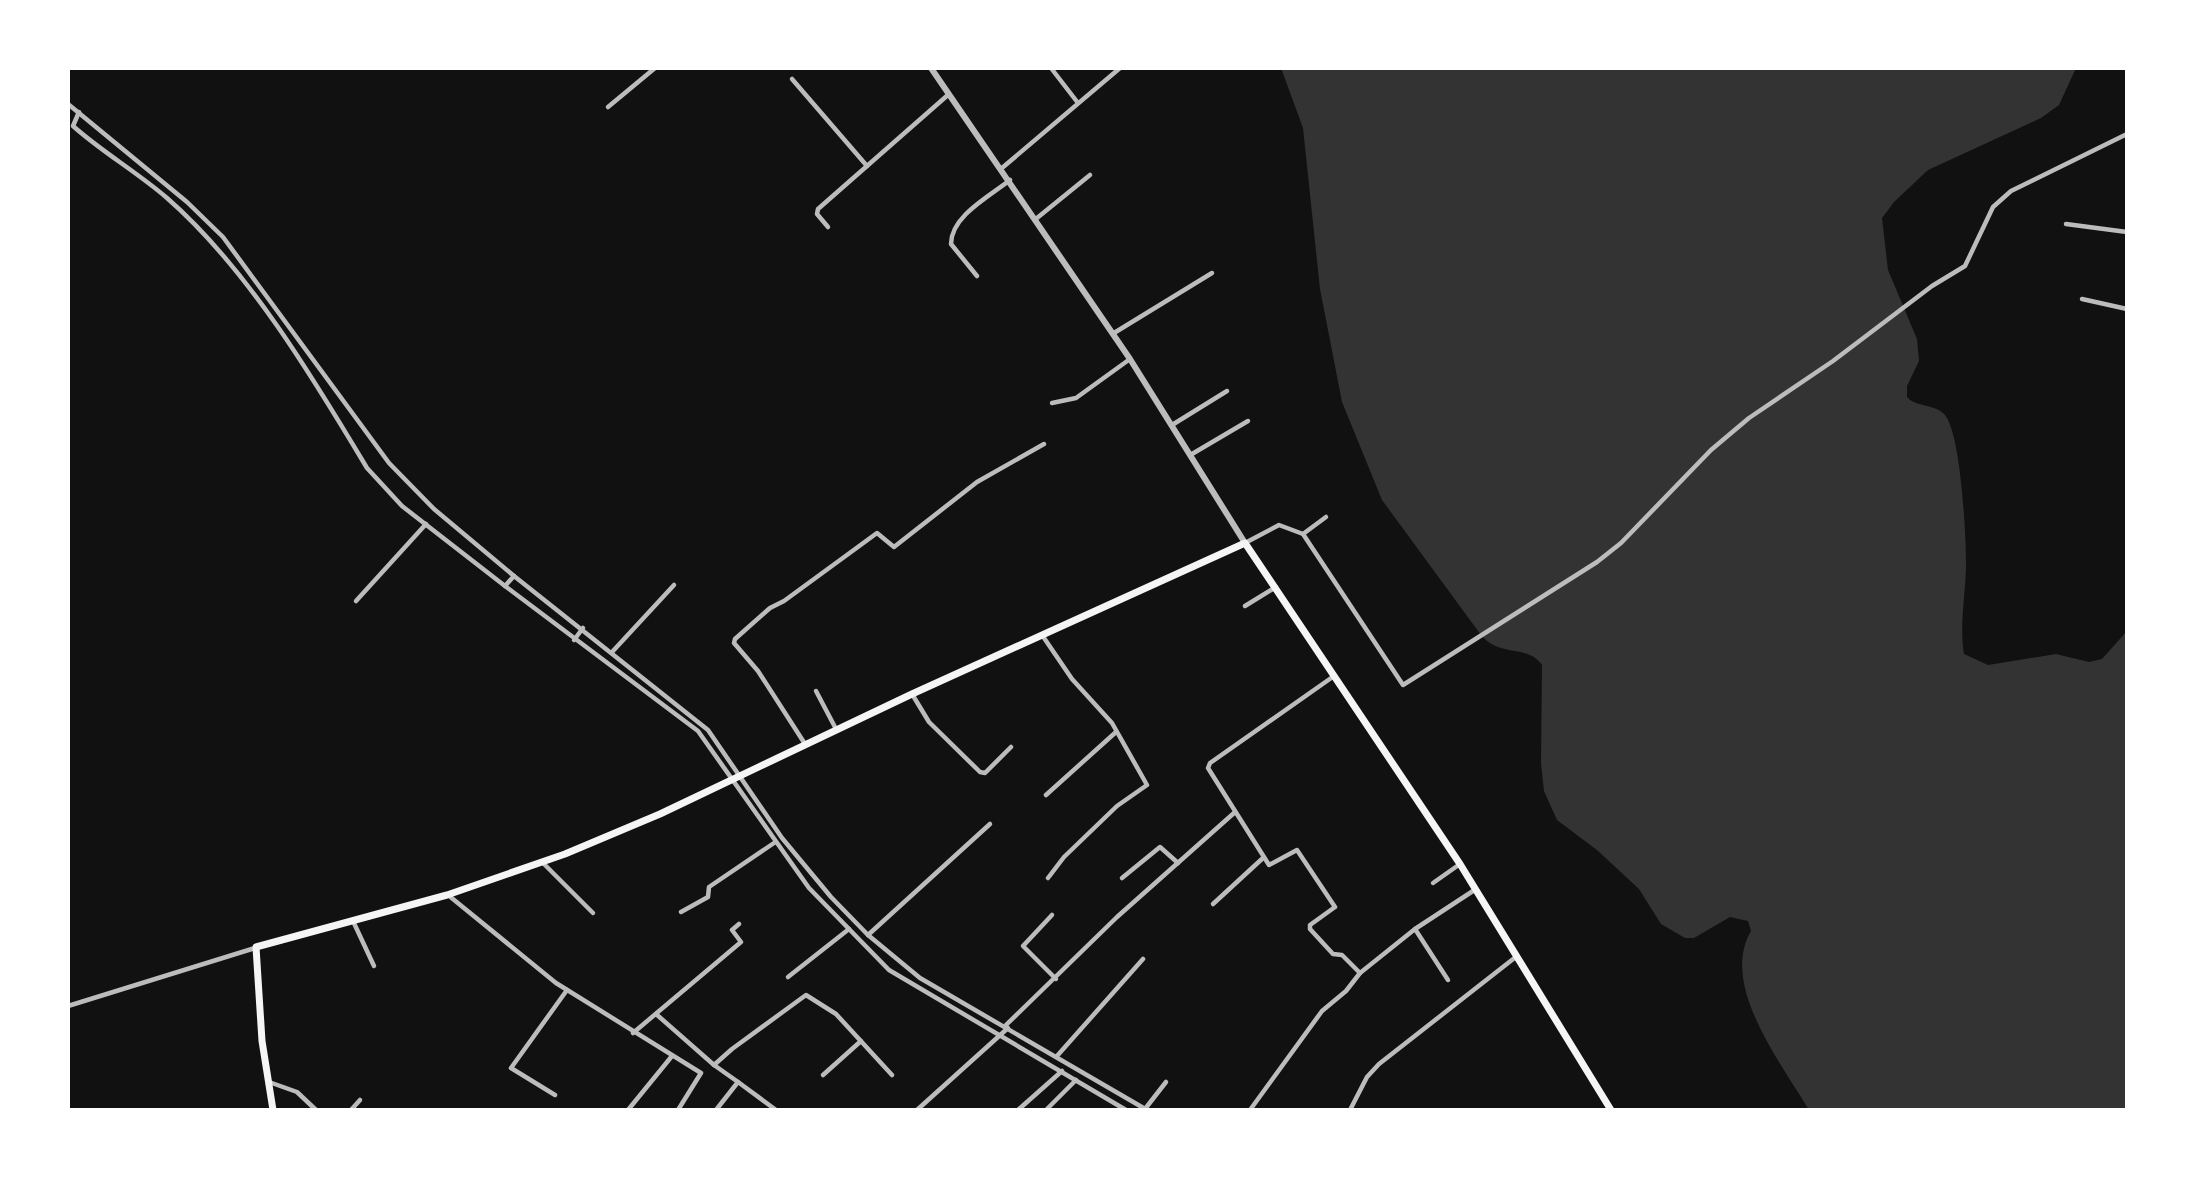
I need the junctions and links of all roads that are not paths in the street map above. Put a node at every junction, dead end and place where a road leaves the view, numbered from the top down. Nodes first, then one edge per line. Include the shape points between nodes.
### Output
1 (655, 68) edge
2 (931, 68) edge
3 (1051, 68) edge
4 (1120, 68) edge
5 (792, 79) dead end
6 (950, 94) junction
7 (1078, 103) junction
8 (68, 104) edge
9 (608, 107) dead end
10 (78, 114) junction
11 (2127, 134) edge
12 (867, 166) junction
13 (1002, 168) junction
14 (1090, 175) dead end
15 (1010, 180) junction
16 (1037, 218) junction
17 (2066, 224) dead end
18 (828, 227) dead end
19 (2127, 232) edge
20 (1212, 273) dead end
21 (977, 276) dead end
22 (2082, 299) dead end
23 (2127, 309) edge
24 (1114, 333) junction
25 (1130, 359) junction
26 (1227, 391) dead end
27 (1052, 403) dead end
28 (1248, 421) dead end
29 (1172, 425) junction
30 (1044, 444) dead end
31 (1192, 454) junction
32 (1326, 517) dead end
33 (426, 524) junction
34 (1303, 534) junction
35 (1245, 542) junction
36 (509, 581) junction
37 (674, 585) dead end
38 (1277, 587) junction
39 (356, 601) dead end
40 (1245, 606) dead end
41 (582, 630) junction
42 (1042, 635) junction
43 (575, 638) junction
44 (613, 651) junction
45 (1335, 676) junction
46 (817, 691) dead end
47 (912, 694) junction
48 (836, 729) junction
49 (1116, 732) junction
50 (806, 744) junction
51 (1011, 747) dead end
52 (742, 776) junction
53 (731, 780) junction
54 (1046, 795) dead end
55 (1234, 813) junction
56 (990, 824) dead end
57 (774, 843) junction
58 (1263, 858) junction
59 (543, 863) junction
60 (1178, 863) junction
61 (1460, 864) junction
62 (1048, 878) dead end
63 (1122, 878) dead end
64 (1433, 883) dead end
65 (813, 885) junction
66 (1476, 890) junction
67 (447, 895) junction
68 (1213, 904) dead end
69 (681, 912) dead end
70 (593, 913) dead end
71 (1052, 915) dead end
72 (353, 920) junction
73 (739, 924) dead end
74 (849, 929) junction
75 (1415, 929) junction
76 (868, 936) junction
77 (256, 947) junction
78 (1517, 956) junction
79 (1143, 959) dead end
80 (892, 965) junction
81 (374, 967) dead end
82 (1360, 973) junction
83 (788, 976) dead end
84 (1056, 979) junction
85 (1448, 980) dead end
86 (567, 990) junction
87 (68, 1006) edge
88 (656, 1014) junction
89 (1004, 1031) junction
90 (634, 1033) junction
91 (861, 1041) junction
92 (672, 1056) junction
93 (1057, 1056) junction
94 (714, 1065) junction
95 (1062, 1071) junction
96 (822, 1074) dead end
97 (892, 1075) dead end
98 (1076, 1080) junction
99 (269, 1082) junction
100 (738, 1082) junction
101 (1166, 1082) dead end
102 (555, 1095) dead end
103 (360, 1100) dead end
104 (1146, 1109) edge
105 (273, 1110) edge
106 (316, 1110) edge
107 (351, 1110) edge
108 (628, 1110) edge
109 (678, 1110) edge
110 (716, 1110) edge
111 (776, 1110) edge
112 (917, 1110) edge
113 (1018, 1110) edge
114 (1046, 1110) edge
115 (1126, 1110) edge
116 (1250, 1110) edge
117 (1350, 1110) edge
118 (1611, 1110) edge

1 - 9 street
2 - 6 street
3 - 7 street
4 - 7 street
5 - 12 street
6 - 12 street
6 - 13 street
7 - 13 street
8 - 10 street
10 - 33 street via 73,122 79,131 167,198 226,258 251,288 367,468
10 - 36 street via 223,237 389,463
11 - 34 street via 2011,191 1993,207 1969,262 1749,418 1597,562 1403,684
12 - 18 street via 817,211
13 - 15 street
14 - 16 street
15 - 16 street
15 - 21 street via 961,220 952,234 951,244
16 - 24 street
17 - 19 street
20 - 24 street
22 - 23 street
24 - 25 street
25 - 27 street via 1076,398
25 - 29 street
26 - 29 street
28 - 31 street
29 - 31 street
30 - 50 street via 978,482 894,547 877,533 770,608 735,639
31 - 35 street
32 - 34 street
33 - 36 street
33 - 39 street
34 - 35 street via 1279,525
35 - 38 main road
35 - 42 main road
36 - 41 street
36 - 43 street
37 - 44 street
38 - 40 street
38 - 45 main road
41 - 43 street
41 - 44 street
42 - 47 main road
42 - 49 street
43 - 53 street via 698,731
44 - 52 street via 708,730
45 - 55 street via 1210,763
45 - 61 main road
46 - 48 street
47 - 48 main road
47 - 51 street via 929,722 979,772 985,773
48 - 50 main road
49 - 54 street
49 - 62 street via 1147,785 1116,806
50 - 52 main road
52 - 53 main road
52 - 65 street
53 - 57 street
53 - 59 main road
55 - 58 street
55 - 60 street
56 - 76 street
57 - 65 street
57 - 69 street via 709,887 708,897
58 - 68 street
58 - 82 street via 1270,865 1297,850 1335,907 1310,929 1333,954 1342,955
59 - 67 main road
59 - 70 street
60 - 63 street via 1160,847
60 - 84 street
61 - 64 street
61 - 66 main road
65 - 74 street
65 - 76 street
66 - 75 street
66 - 78 main road
67 - 72 main road
67 - 86 street
71 - 84 street via 1023,946
72 - 77 main road
72 - 81 street
73 - 88 street via 732,930 741,942
74 - 80 street
74 - 83 street
75 - 82 street
75 - 85 street
76 - 80 street
77 - 87 street
77 - 99 main road
78 - 117 street via 1379,1064
78 - 118 main road
79 - 93 street
80 - 89 street
80 - 89 street
82 - 116 street via 1322,1011
84 - 89 street
86 - 90 street
86 - 102 street via 511,1068
88 - 90 street
88 - 94 street
89 - 93 street
89 - 95 street
89 - 112 street
90 - 92 street
91 - 94 street via 827,1006 806,995
91 - 96 street
91 - 97 street
92 - 108 street
92 - 109 street via 702,1074
93 - 104 street
94 - 100 street
95 - 98 street
95 - 113 street
98 - 114 street
98 - 115 street
99 - 105 main road
99 - 106 street via 297,1092
100 - 110 street
100 - 111 street
101 - 104 street
103 - 107 street

